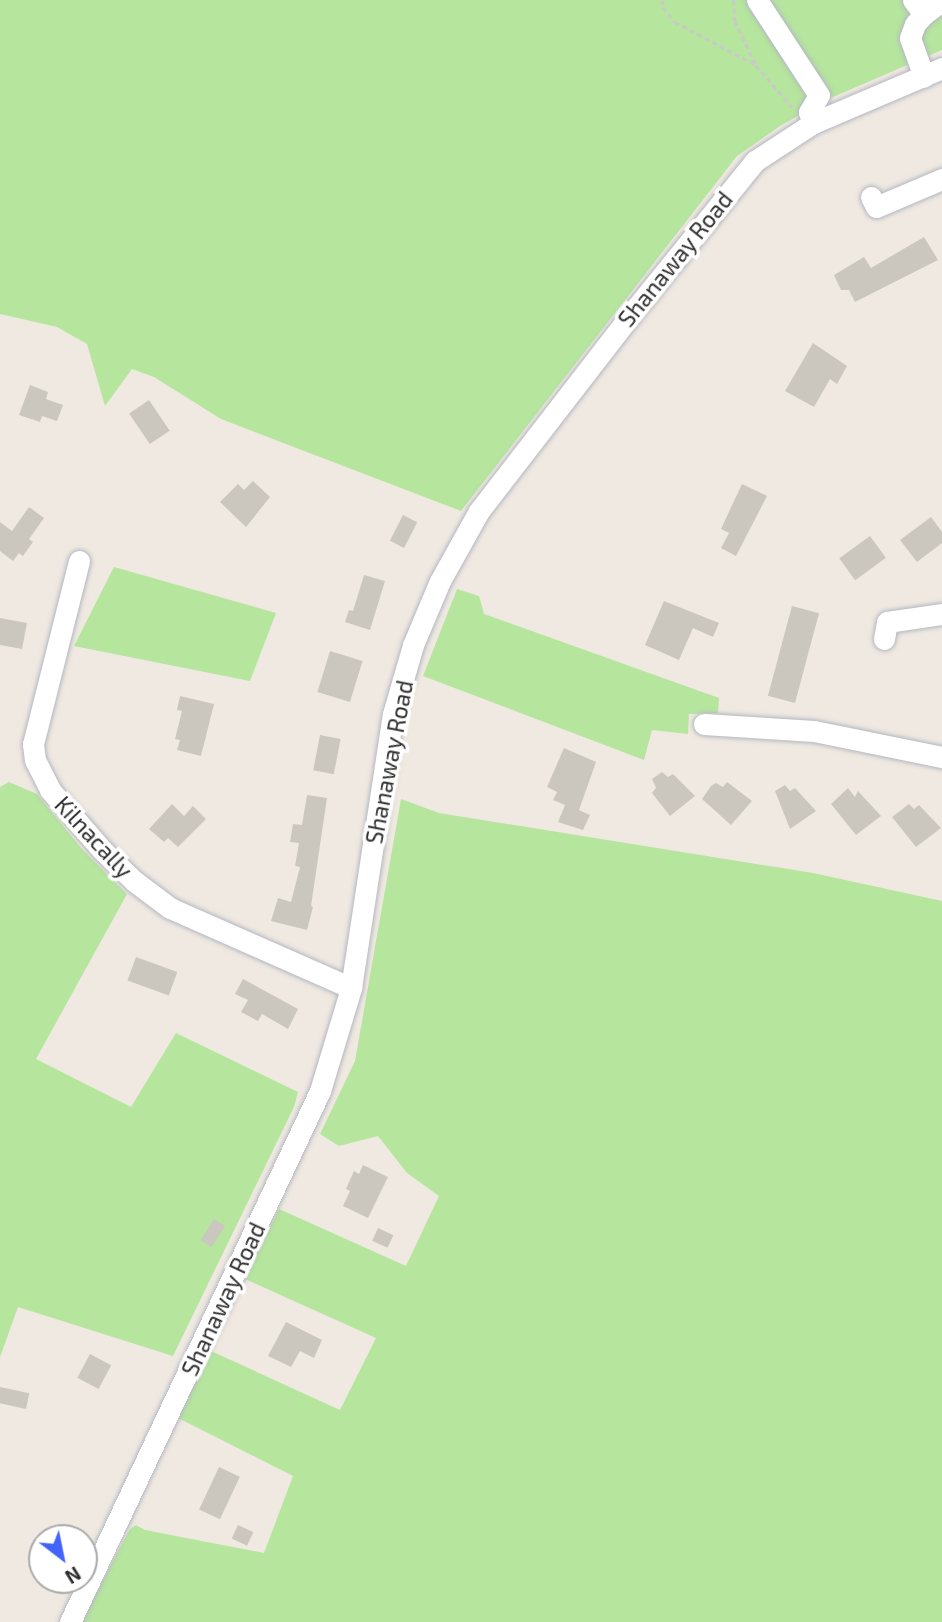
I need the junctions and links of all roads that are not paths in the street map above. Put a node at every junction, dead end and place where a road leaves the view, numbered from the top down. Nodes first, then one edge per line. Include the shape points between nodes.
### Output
1 (757, 0) edge
2 (942, 1) edge
3 (918, 7) edge
4 (933, 72) edge
5 (811, 117) junction
6 (942, 180) edge
7 (871, 197) dead end
8 (79, 561) dead end
9 (942, 614) edge
10 (884, 639) dead end
11 (704, 724) dead end
12 (942, 757) edge
13 (351, 988) junction
14 (70, 1622) edge

1 - 5 street via 819,95
2 - 3 street
3 - 4 street via 910,37
4 - 5 street, Shanaway Road
5 - 13 street, Shanaway Road via 755,161 636,308 479,511 440,581 413,645 393,714
6 - 7 street via 876,207
8 - 13 street, Kilnacally via 33,744 35,760 50,790 102,850 170,908
9 - 10 street via 887,622
11 - 12 street via 734,715
13 - 14 street, Shanaway Road via 320,1091

